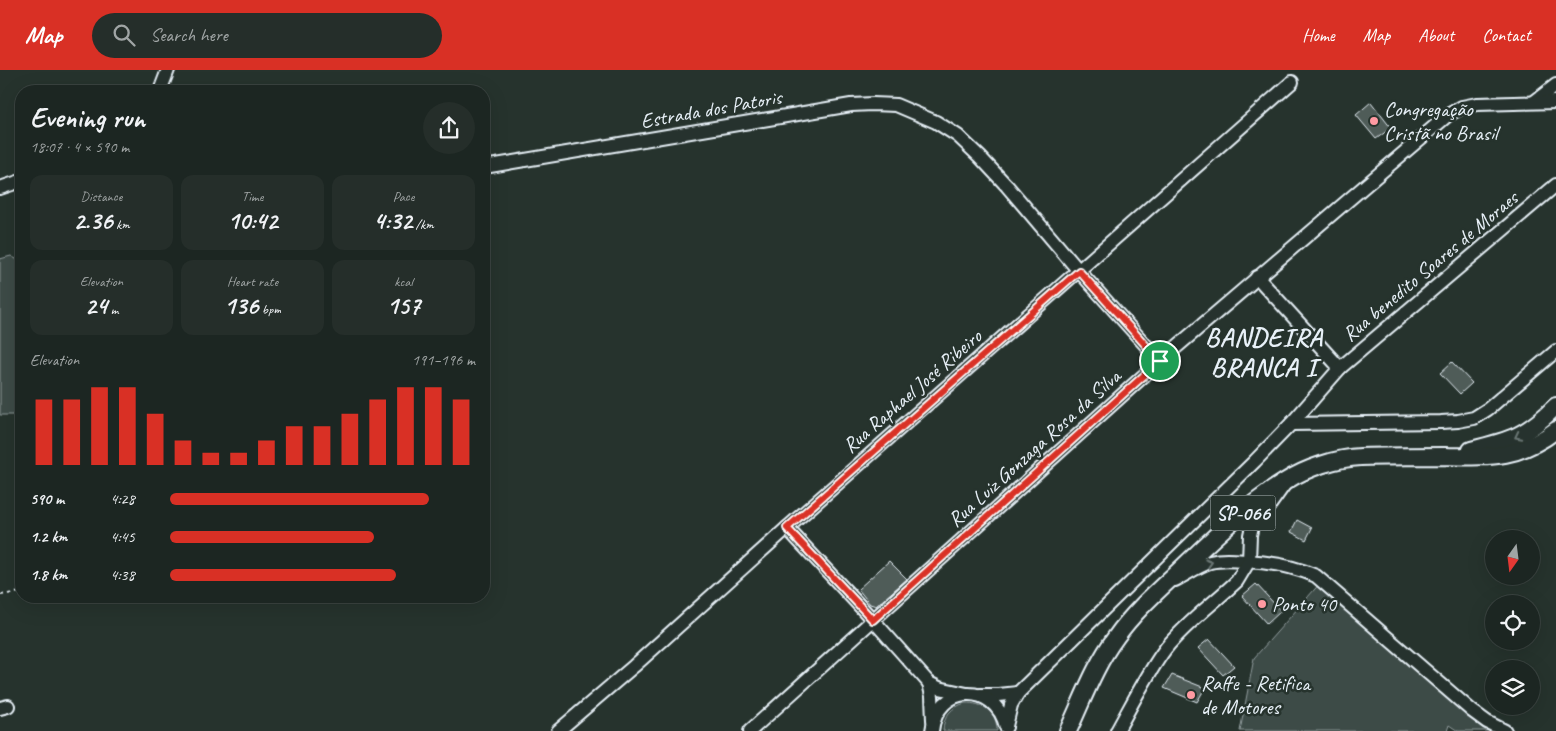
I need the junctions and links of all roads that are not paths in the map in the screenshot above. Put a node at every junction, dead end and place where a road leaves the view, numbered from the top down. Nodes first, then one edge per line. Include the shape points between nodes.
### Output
1 (168, 70) edge
2 (1292, 82) dead end
3 (162, 85) edge
4 (1556, 85) edge
5 (1534, 102) junction
6 (1556, 102) edge
7 (490, 166) edge
8 (15, 183) edge
9 (1556, 185) edge
10 (0, 188) edge
11 (1079, 271) junction
12 (1257, 277) junction
13 (1556, 351) edge
14 (1160, 361) junction
15 (1340, 368) junction
16 (1556, 406) edge
17 (1291, 424) junction
18 (1556, 430) edge
19 (1445, 456) junction
20 (1287, 480) junction
21 (787, 528) junction
22 (1249, 561) junction
23 (1159, 589) junction
24 (873, 620) junction
25 (1096, 670) junction
26 (929, 683) junction
27 (1018, 692) junction
28 (972, 694) junction
29 (932, 726) edge
30 (1005, 729) edge
31 (558, 731) edge
32 (750, 731) edge
33 (1068, 731) edge
34 (1079, 731) edge
35 (1117, 731) edge
36 (1505, 731) edge

1 - 3 street
2 - 11 street, Rua Raphael José Ribeiro
4 - 5 street
5 - 6 street, Rua Luiz Gonzaga Rosa da Silva
5 - 12 street, Rua Luiz Gonzaga Rosa da Silva via 1477,104 1462,107 1448,115
7 - 11 street, Estrada dos Patoris via 851,105 896,105 936,122 958,136 1007,186
8 - 10 street
9 - 15 street, Rua benedito Soares de Moraes
11 - 14 street, Estrada dos Patoris
11 - 21 street, Rua Raphael José Ribeiro
12 - 14 street, Rua Luiz Gonzaga Rosa da Silva
12 - 15 street
13 - 17 street via 1488,410 1474,418 1440,422
14 - 24 street, Rua Luiz Gonzaga Rosa da Silva
15 - 17 street, Rua benedito Soares de Moraes
16 -> 19 main road via 1522,434 1504,442
17 - 27 street, Rua benedito Soares de Moraes
18 - 19 main road, SP-066 via 1510,454 1475,458
19 - 20 main road, SP-066 via 1339,460
20 - 22 street via 1252,526
20 - 23 main road, SP-066 via 1230,523
21 - 24 street
21 - 31 street, Rua Raphael José Ribeiro
23 -> 22 street via 1211,562
22 - 35 street via 1237,581 1167,647
22 - 36 street via 1277,563 1316,576 1472,711
23 - 25 main road, SP-066 via 1117,636
24 - 26 street
24 - 32 street, Rua Luiz Gonzaga Rosa da Silva
25 - 33 main road, SP-066
25 - 34 main road, SP-066
26 - 28 street
26 - 29 street
27 - 28 street
27 - 30 street
28 - 29 street via 955,696 945,702
28 - 30 street via 997,706

